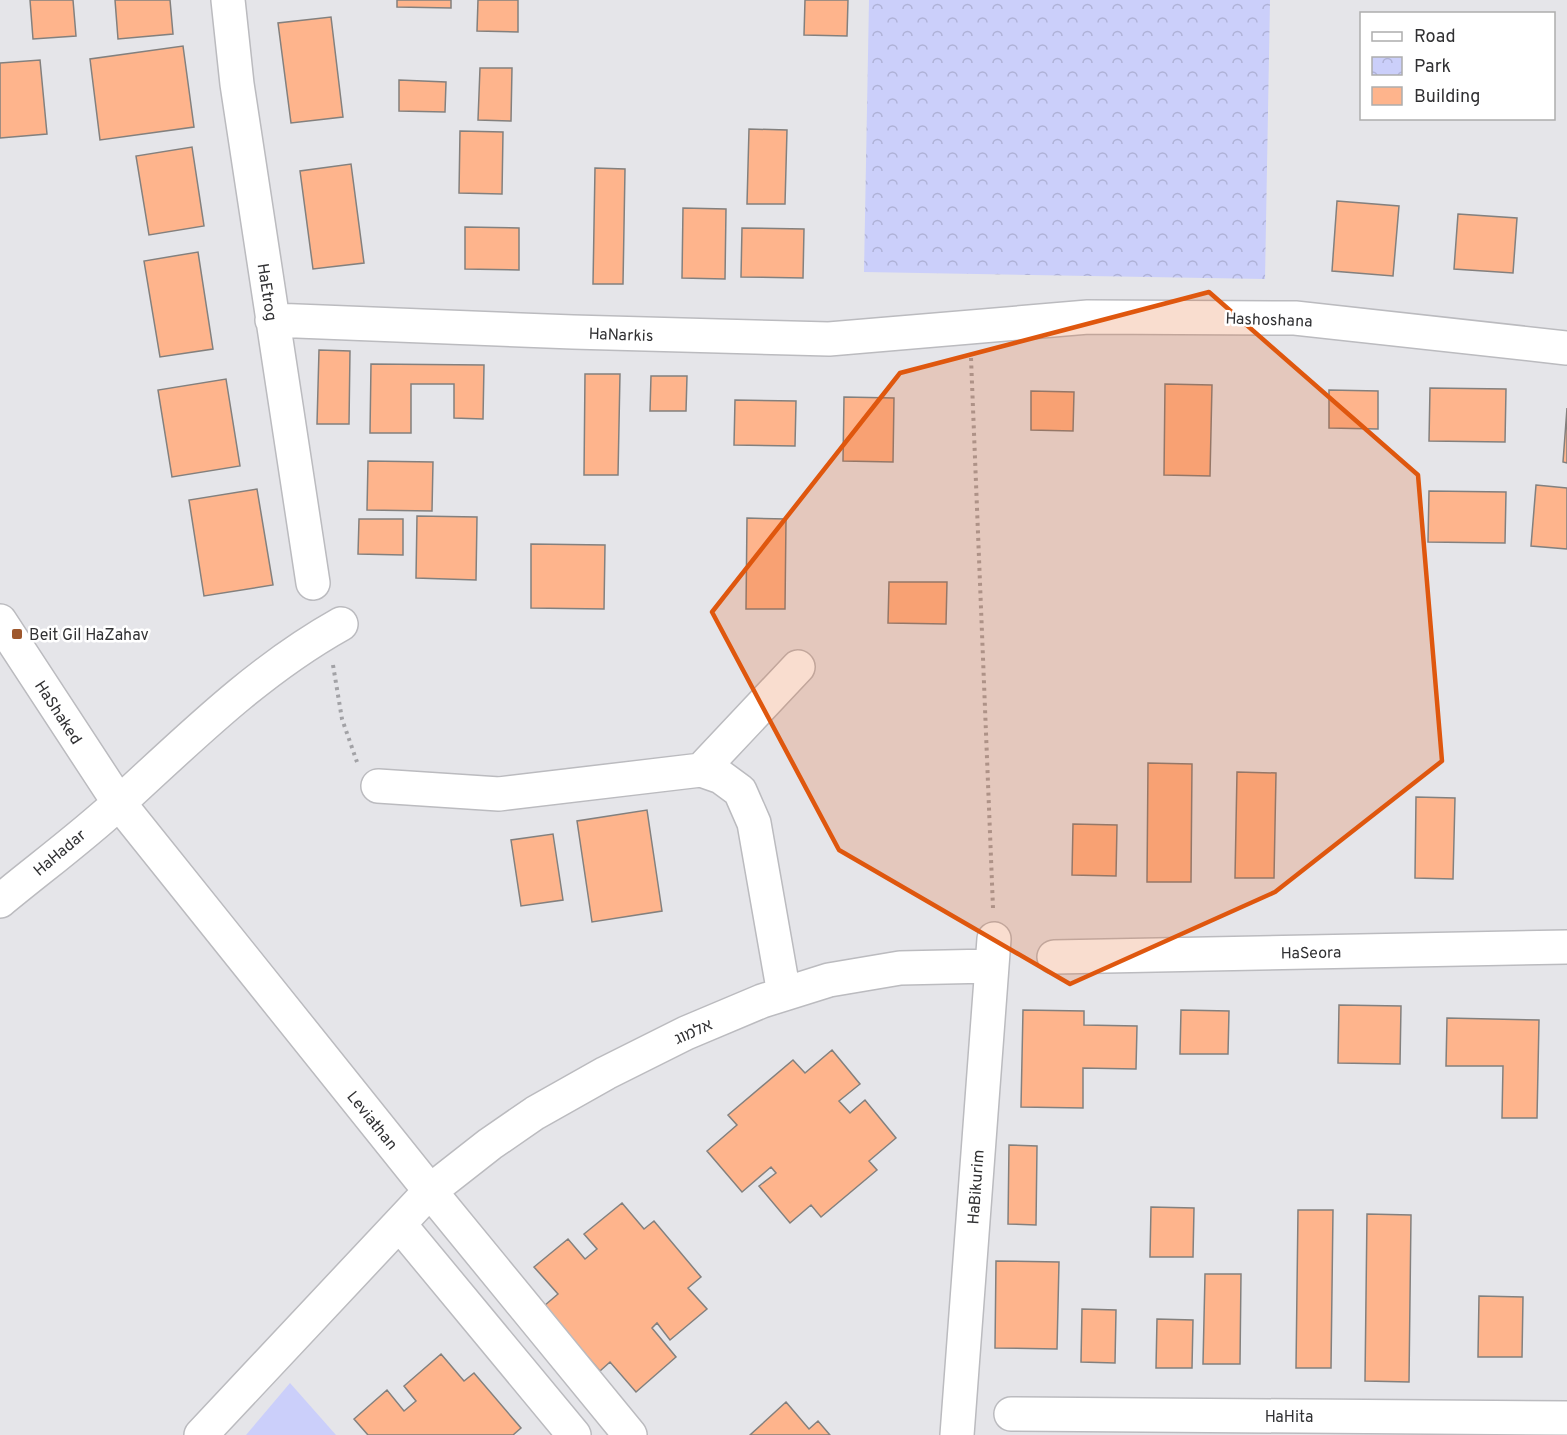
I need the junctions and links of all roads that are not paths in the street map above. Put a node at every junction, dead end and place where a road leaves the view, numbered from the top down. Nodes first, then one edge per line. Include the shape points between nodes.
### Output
1 (228, 0) edge
2 (272, 320) junction
3 (969, 327) joint
4 (1567, 348) edge
5 (313, 583) dead end
6 (0, 621) edge
7 (335, 628) road end
8 (798, 667) dead end
9 (701, 770) junction
10 (378, 786) road end
11 (119, 803) junction
12 (0, 901) edge
13 (1567, 947) edge
14 (993, 953) joint
15 (1054, 957) dead end
16 (784, 994) junction
17 (430, 1191) junction
18 (400, 1225) junction
19 (1011, 1414) dead end
20 (1567, 1418) edge
21 (201, 1435) edge
22 (574, 1435) edge
23 (630, 1435) edge
24 (957, 1435) edge

1 - 2 street, HaEtrog
2 - 3 street, HaNarkis via 829,339
2 - 5 street, HaEtrog
3 - 4 street, Hashoshana via 1088,317 1295,318
6 - 11 street, HaShaked
7 - 11 street, HaHadar via 253,683 187,738
8 - 9 street
9 - 10 street via 499,795
9 - 16 street via 722,777 740,791 754,823
11 - 12 street, HaHadar
11 - 17 street, Leviathan
13 - 15 street, HaSeora
14 - 16 street, אלמוג via 829,980
14 - 24 street, HaBikurim
16 - 17 street, אלמוג via 686,1033 606,1073 535,1113
17 - 18 street, אלמוג
17 - 23 street, Leviathan
18 - 21 street, אלמוג
18 - 22 street
19 - 20 street, HaHita

